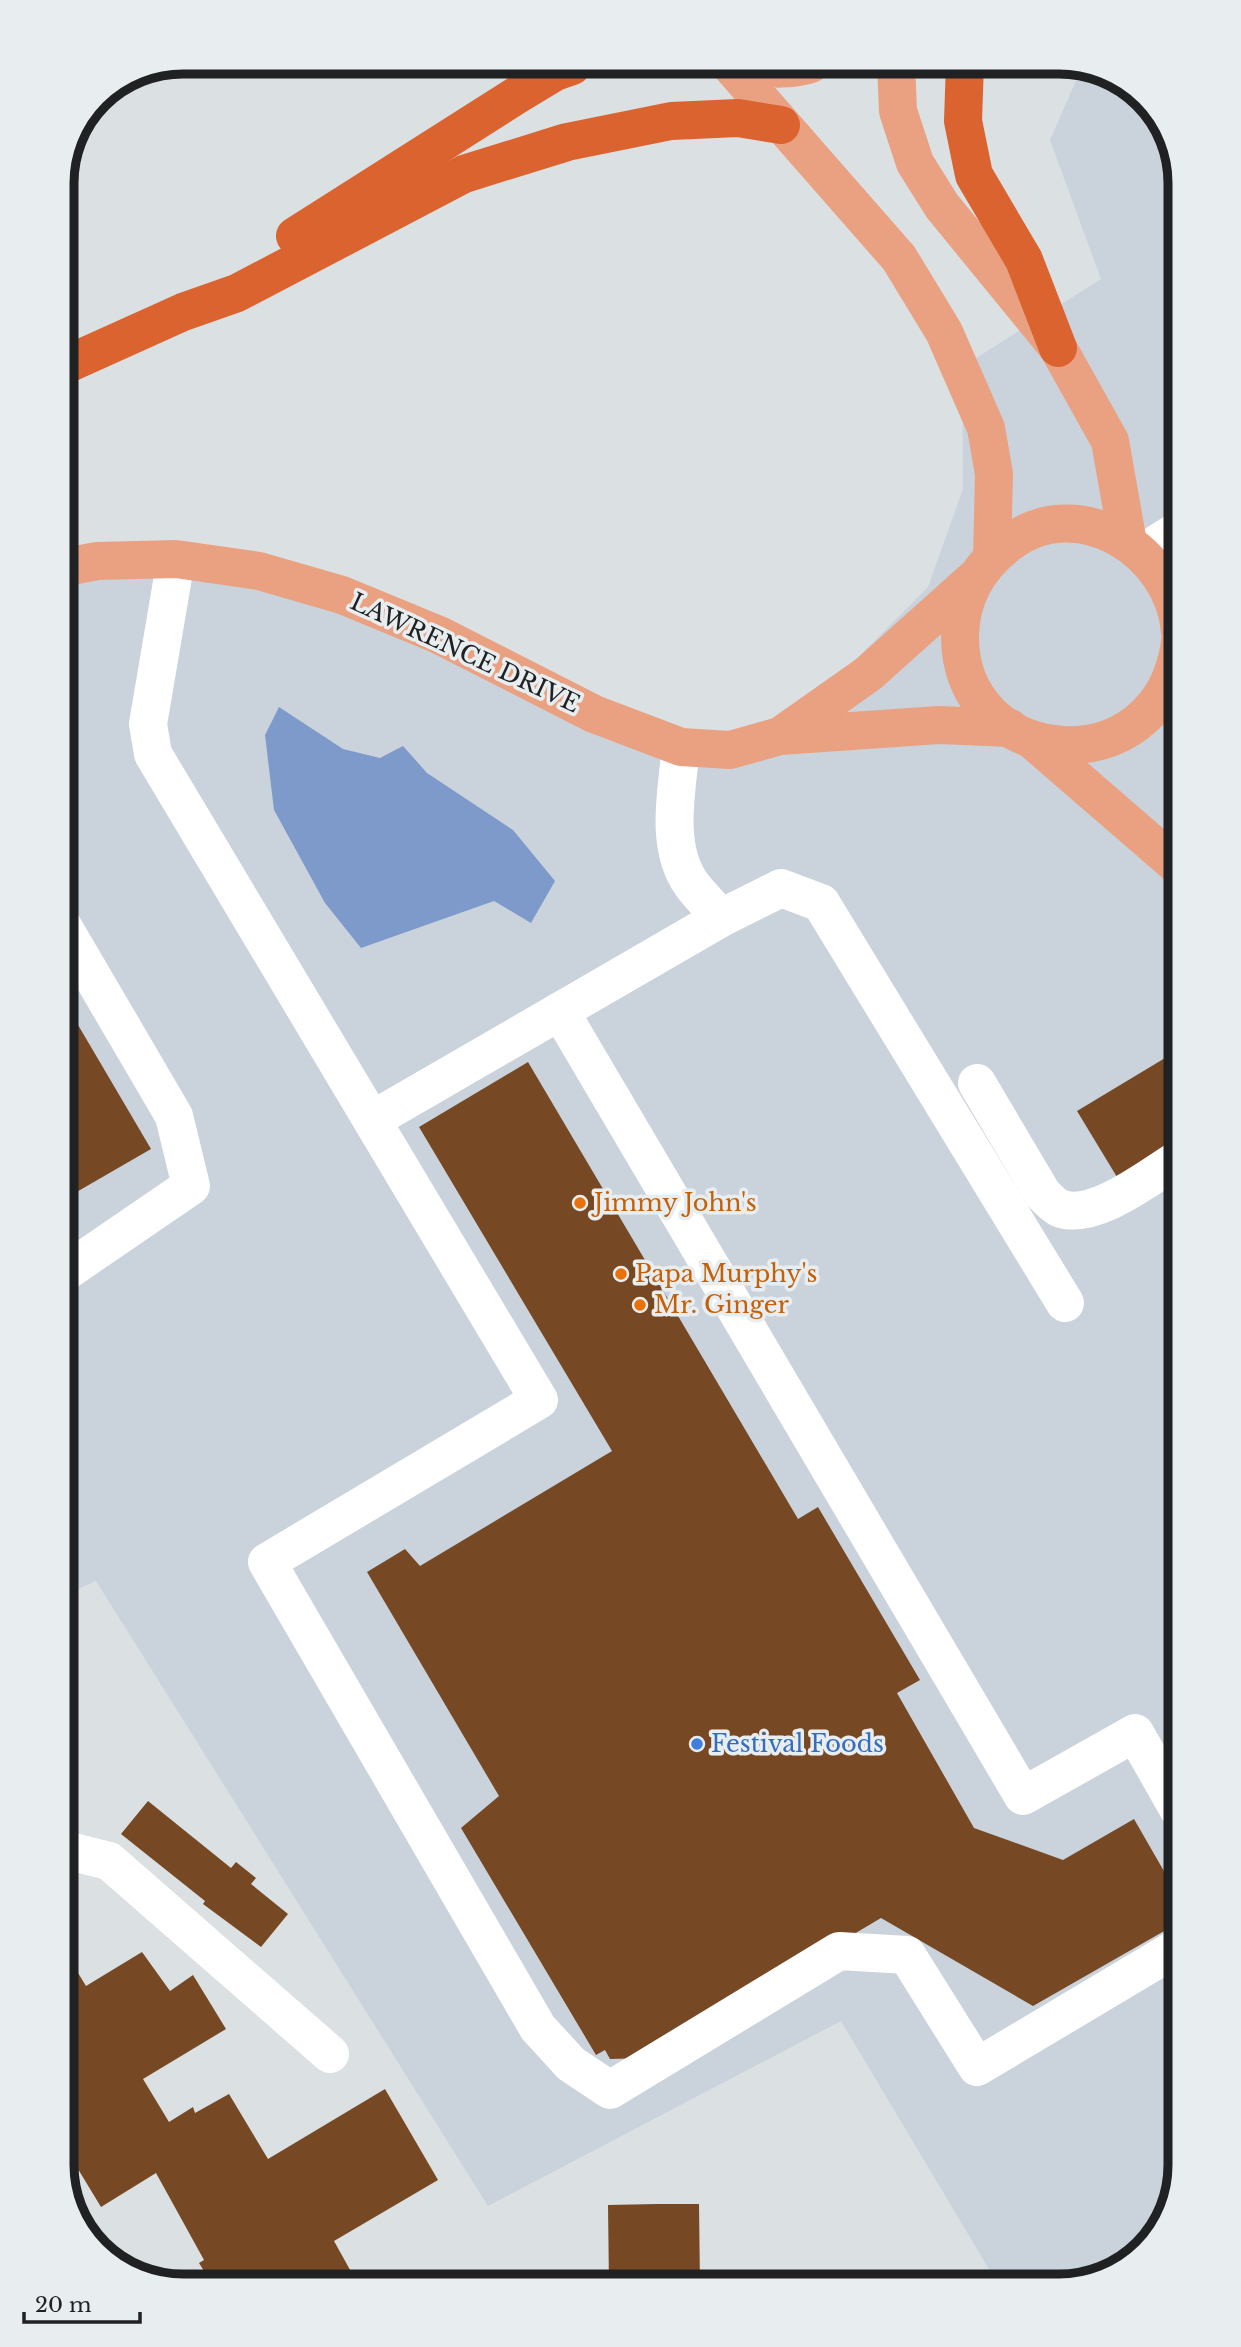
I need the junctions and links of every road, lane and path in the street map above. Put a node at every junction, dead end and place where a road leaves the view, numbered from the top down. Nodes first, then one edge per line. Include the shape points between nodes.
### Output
1 (558, 73) edge
2 (737, 74) edge
3 (896, 74) edge
4 (965, 74) edge
5 (780, 125) junction
6 (183, 312) junction
7 (1058, 348) junction
8 (74, 361) edge
9 (1168, 534) edge
10 (1135, 548) junction
11 (176, 559) junction
12 (74, 566) edge
13 (984, 567) junction
14 (1168, 586) edge
15 (1168, 672) edge
16 (1020, 734) junction
17 (780, 736) junction
18 (681, 747) junction
19 (1168, 858) edge
20 (721, 918) junction
21 (74, 945) edge
22 (560, 1011) junction
23 (977, 1083) dead end
24 (372, 1120) junction
25 (1168, 1165) edge
26 (73, 1266) edge
27 (1065, 1303) dead end
28 (1168, 1791) edge
29 (73, 1852) edge
30 (1168, 1953) edge
31 (330, 2054) dead end

1 - 6 highway via 227,277
2 - 5 main road
3 - 7 main road via 898,111 915,163 942,206
4 - 7 highway via 963,121 974,175 1024,260
5 - 6 highway via 738,118 671,121 567,142 464,174 237,293
5 - 13 main road via 899,258 962,367 986,428 994,474
6 - 8 highway
7 - 10 main road via 1112,445
9 - 10 street
10 - 13 main road via 1107,532 1058,526 1012,542
10 - 14 main road via 1159,570
11 - 12 main road, LAWRENCE DRIVE
11 - 18 main road, LAWRENCE DRIVE via 259,571 342,595 439,635 605,719
11 - 24 street via 148,724 153,754
13 - 16 main road via 965,600 960,623 965,671 976,694
13 - 17 main road, LAWRENCE DRIVE via 868,674
15 - 16 main road via 1141,721 1100,743 1053,745
16 - 17 main road, LAWRENCE DRIVE via 939,725
16 - 19 main road
17 - 18 main road, LAWRENCE DRIVE via 730,750
18 - 20 street via 677,848 690,883
20 - 22 street
20 - 27 street via 781,888 821,903
21 - 26 street via 174,1116 191,1186
22 - 24 street
22 - 28 street via 1023,1796 1135,1732
23 - 25 street via 1042,1193 1057,1207 1077,1211 1100,1206
24 - 30 street via 539,1400 267,1562 538,2028 570,2064 610,2090 839,1951 907,1955 977,2067
29 - 31 street via 108,1861

